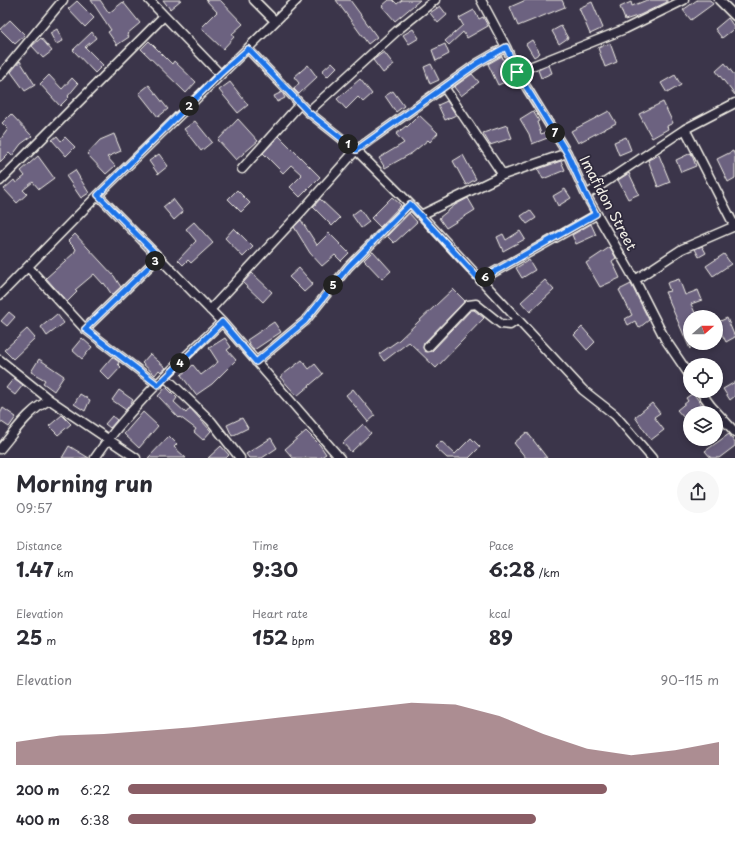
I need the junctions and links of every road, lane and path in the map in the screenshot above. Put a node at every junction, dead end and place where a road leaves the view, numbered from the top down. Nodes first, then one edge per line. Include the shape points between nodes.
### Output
1 (63, 0) edge
2 (149, 0) edge
3 (254, 0) edge
4 (297, 0) edge
5 (435, 0) edge
6 (481, 0) edge
7 (684, 0) edge
8 (720, 0) edge
9 (164, 16) junction
10 (735, 16) edge
11 (275, 21) junction
12 (506, 47) junction
13 (248, 49) junction
14 (517, 72) junction
15 (220, 74) junction
16 (0, 76) edge
17 (444, 87) junction
18 (735, 103) edge
19 (300, 104) junction
20 (308, 112) junction
21 (685, 129) junction
22 (356, 150) junction
23 (567, 153) junction
24 (242, 169) dead end
25 (503, 175) junction
26 (0, 181) edge
27 (98, 195) junction
28 (586, 195) junction
29 (410, 204) junction
30 (596, 214) junction
31 (421, 215) junction
32 (735, 226) edge
33 (159, 257) junction
34 (28, 267) junction
35 (480, 280) junction
36 (635, 280) junction
37 (0, 295) edge
38 (210, 310) junction
39 (517, 320) junction
40 (222, 322) junction
41 (85, 329) junction
42 (428, 347) dead end
43 (0, 360) edge
44 (256, 362) junction
45 (683, 366) edge
46 (165, 377) junction
47 (158, 385) junction
48 (705, 398) edge
49 (50, 400) junction
50 (735, 432) edge
51 (107, 439) junction
52 (0, 449) edge
53 (95, 458) edge
54 (136, 458) edge
55 (240, 458) edge
56 (340, 458) edge
57 (652, 458) edge

1 - 16 street
2 - 9 street
3 - 11 street
4 - 11 street
5 - 20 street
6 - 12 street, Imafidon Street
7 - 14 street via 626,30
8 - 10 street
9 - 15 street
9 - 26 street
11 - 13 street
12 - 14 street, Imafidon Street
12 - 17 street
13 - 15 street
13 - 19 street
14 - 23 street, Imafidon Street
15 - 27 street
17 - 22 street
17 - 25 street
18 - 21 street
19 - 20 street
19 - 24 street
20 - 22 street
21 - 28 street
21 - 32 street
22 - 29 street
22 - 38 street
23 - 25 street
23 - 28 street, Imafidon Street
25 - 31 street
27 - 33 street
27 - 34 street
28 - 30 street, Imafidon Street
29 - 31 street
29 - 44 street via 348,267 305,321
30 - 35 street
30 - 36 street, Imafidon Street
31 - 35 street
32 - 36 street via 682,249
33 - 38 street
33 - 41 street
34 - 37 street
34 - 41 street
35 - 39 street
36 - 45 street, Imafidon Street via 665,339
38 - 40 street
39 - 42 street via 510,325 501,324 476,304 471,304
39 - 57 street via 583,390 615,415
40 - 44 street
40 - 46 street
41 - 47 street
43 - 49 street
44 - 56 street
46 - 47 street
46 - 55 street via 211,421
47 - 51 street
48 - 50 street
49 - 51 street
49 - 52 street via 42,403
51 - 53 street
51 - 54 street

